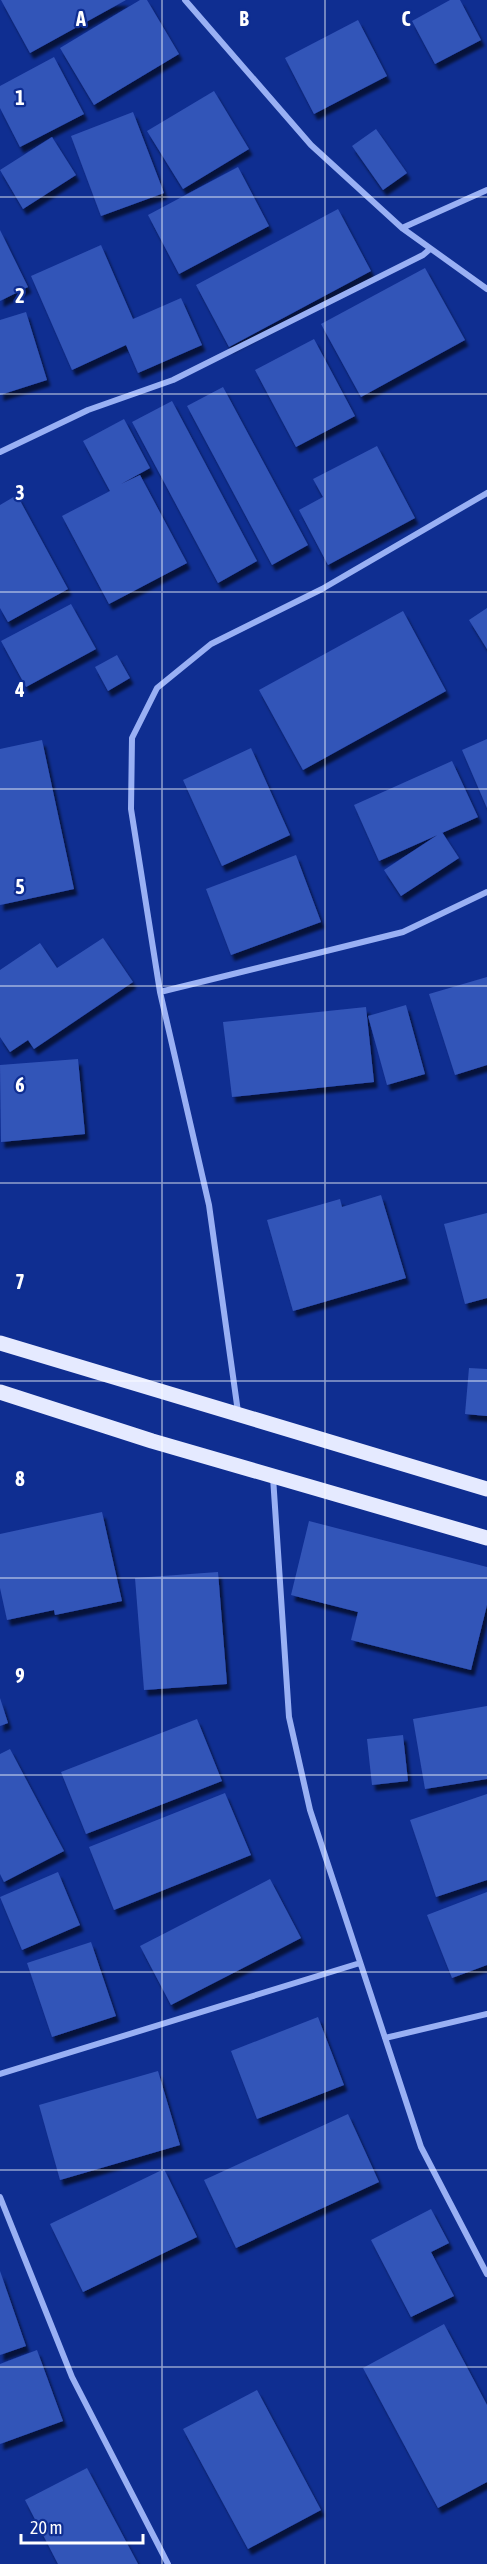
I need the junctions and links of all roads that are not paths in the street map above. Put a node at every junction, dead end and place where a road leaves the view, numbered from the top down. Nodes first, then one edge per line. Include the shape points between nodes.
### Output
1 (185, 0) edge
2 (487, 190) edge
3 (402, 228) junction
4 (430, 249) junction
5 (487, 289) edge
6 (0, 452) edge
7 (487, 493) edge
8 (487, 892) edge
9 (160, 992) junction
10 (0, 1343) edge
11 (0, 1392) edge
12 (238, 1413) junction
13 (273, 1476) junction
14 (487, 1489) edge
15 (487, 1539) edge
16 (360, 1963) junction
17 (487, 2014) edge
18 (385, 2038) junction
19 (0, 2074) edge
20 (0, 2197) edge
21 (487, 2274) edge
22 (168, 2564) edge

1 - 3 street via 311,145
2 - 3 street
3 - 4 street
4 - 5 street
4 - 6 street via 173,380 88,410
7 - 9 street via 322,588 211,644 157,688 132,738 132,809
8 - 9 street via 403,932
9 - 12 street via 209,1205
10 - 12 main road
11 - 13 main road
12 - 14 main road
13 - 15 main road
13 - 16 street via 289,1717 310,1810
16 - 18 street
16 - 19 street
17 - 18 street
18 - 21 street via 421,2147
20 - 22 street via 72,2378

